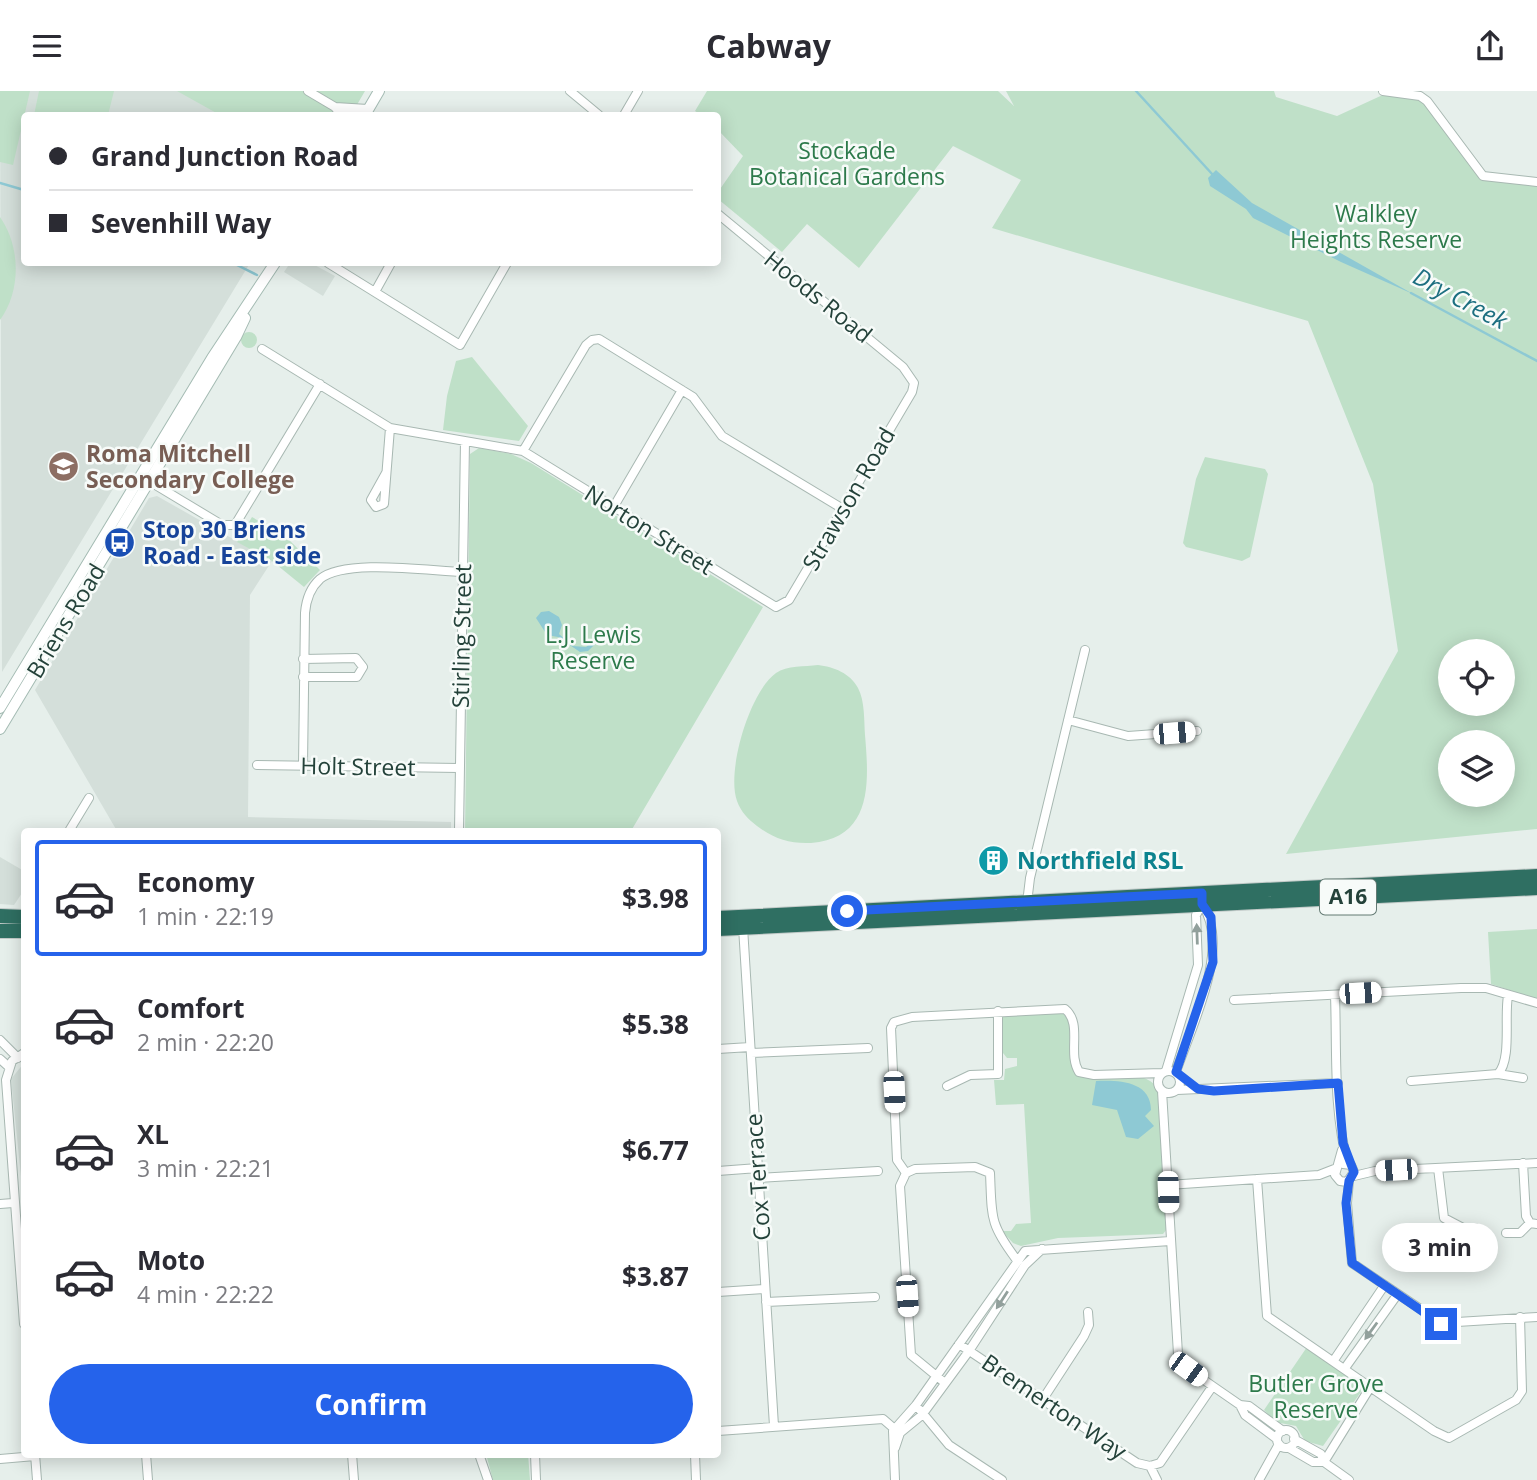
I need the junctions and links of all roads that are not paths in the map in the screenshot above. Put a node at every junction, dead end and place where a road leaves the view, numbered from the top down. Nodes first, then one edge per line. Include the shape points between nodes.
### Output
1 (308, 91) edge
2 (379, 91) edge
3 (570, 91) edge
4 (638, 91) edge
5 (1383, 91) edge
6 (335, 107) junction
7 (339, 112) edge
8 (367, 112) edge
9 (593, 112) edge
10 (626, 112) edge
11 (1537, 182) edge
12 (721, 216) edge
13 (273, 266) edge
14 (334, 266) edge
15 (389, 266) edge
16 (505, 266) edge
17 (376, 289) junction
18 (262, 349) dead end
19 (914, 383) joint
20 (320, 384) junction
21 (682, 390) junction
22 (390, 428) junction
23 (465, 441) junction
24 (523, 451) junction
25 (386, 473) dead end
26 (145, 479) junction
27 (613, 508) junction
28 (843, 509) junction
29 (464, 572) junction
30 (776, 607) joint
31 (1085, 650) dead end
32 (303, 659) junction
33 (303, 677) junction
34 (0, 708) edge
35 (1068, 720) junction
36 (0, 729) edge
37 (1197, 731) dead end
38 (257, 765) dead end
39 (303, 766) junction
40 (459, 768) junction
41 (89, 798) dead end
42 (71, 828) edge
43 (459, 828) edge
44 (1537, 876) edge
45 (1537, 888) edge
46 (1202, 899) junction
47 (1028, 907) junction
48 (0, 916) edge
49 (21, 917) edge
50 (721, 918) edge
51 (743, 922) junction
52 (721, 928) edge
53 (0, 931) edge
54 (21, 931) edge
55 (1335, 995) junction
56 (1508, 996) junction
57 (1234, 1000) dead end
58 (1537, 1003) edge
59 (998, 1011) junction
60 (0, 1039) edge
61 (868, 1048) dead end
62 (721, 1049) edge
63 (751, 1050) junction
64 (0, 1059) edge
65 (16, 1060) edge
66 (1164, 1072) junction
67 (1498, 1074) junction
68 (1139, 1075) junction
69 (1178, 1075) junction
70 (1523, 1078) dead end
71 (1411, 1081) dead end
72 (1338, 1083) junction
73 (947, 1086) dead end
74 (1160, 1088) junction
75 (1198, 1089) junction
76 (1175, 1092) junction
77 (1165, 1110) junction
78 (1523, 1163) junction
79 (1537, 1163) edge
80 (1438, 1168) junction
81 (721, 1171) edge
82 (878, 1171) dead end
83 (758, 1173) junction
84 (1345, 1173) junction
85 (906, 1174) junction
86 (1257, 1179) junction
87 (1168, 1185) junction
88 (13, 1203) junction
89 (0, 1204) edge
90 (1534, 1224) edge
91 (1476, 1229) dead end
92 (1506, 1233) dead end
93 (1170, 1241) junction
94 (1045, 1247) junction
95 (1016, 1259) junction
96 (21, 1269) edge
97 (1384, 1286) junction
98 (765, 1289) junction
99 (721, 1292) edge
100 (1397, 1295) junction
101 (875, 1297) dead end
102 (766, 1303) junction
103 (1088, 1312) dead end
104 (1520, 1317) junction
105 (1537, 1317) edge
106 (959, 1344) junction
107 (969, 1351) junction
108 (1334, 1360) junction
109 (1345, 1368) junction
110 (936, 1376) junction
111 (945, 1383) junction
112 (1371, 1386) junction
113 (1212, 1387) junction
114 (1043, 1399) junction
115 (916, 1405) junction
116 (1240, 1405) junction
117 (922, 1415) junction
118 (774, 1426) junction
119 (721, 1431) edge
120 (897, 1431) junction
121 (1283, 1431) junction
122 (1294, 1439) junction
123 (1282, 1445) junction
124 (21, 1457) edge
125 (35, 1458) edge
126 (146, 1458) edge
127 (352, 1458) edge
128 (480, 1458) edge
129 (535, 1458) edge
130 (695, 1458) edge
131 (0, 1459) edge
132 (1324, 1462) junction
133 (482, 1466) junction
134 (1150, 1466) junction
135 (37, 1480) edge
136 (148, 1480) edge
137 (354, 1480) edge
138 (483, 1480) edge
139 (488, 1480) edge
140 (536, 1480) edge
141 (696, 1480) edge
142 (895, 1480) edge
143 (1002, 1480) edge
144 (1157, 1480) edge
145 (1259, 1480) edge
146 (1349, 1480) edge

1 - 6 street
2 - 8 main road
3 - 9 street
4 - 10 street
5 - 11 street via 1427,101 1483,176
6 - 7 street
6 - 8 street
12 - 19 street, Hoods Road via 903,367
13 - 26 main road, Briens Road via 236,337
14 - 17 street
15 - 17 street
16 - 17 street via 460,345
18 - 20 street
19 - 28 street, Strawson Road
20 - 22 street
20 - 26 street via 243,516 230,527
21 - 24 street via 592,339
21 - 27 street
21 - 28 street via 700,404 722,436
22 - 23 street
22 - 25 street
23 - 24 street
23 - 29 street, Stirling Street
24 - 27 street, Norton Street
26 - 34 main road, Briens Road
26 - 36 main road, Briens Road
27 - 30 street, Norton Street
28 - 30 street, Strawson Road via 789,600
29 - 32 street via 358,569 329,574 315,584 306,602
29 - 40 street, Stirling Street
31 - 35 street
32 - 33 street
32 - 33 street via 356,658 363,667 357,677
33 - 39 street
35 - 37 street via 1128,736
35 - 47 street via 1030,878
38 - 39 street, Holt Street
39 - 40 street, Holt Street
40 - 43 street, Stirling Street
41 - 42 street
44 - 46 highway, A16
45 - 46 highway, A16
46 - 47 highway, A16
66 -> 46 street via 1198,965 1196,915
46 - 69 street via 1211,917 1213,962
47 - 51 highway, A16
48 - 49 highway
50 - 51 highway, A16
51 - 52 highway, A16
51 - 63 street, Cox Terrace
53 - 54 highway
55 - 56 street via 1486,988
55 - 57 street
55 - 72 street
56 - 58 street
56 - 67 street via 1506,1059
59 - 68 street via 1065,1009 1073,1020 1074,1060 1079,1072
59 - 73 street via 998,1074 970,1075
59 - 85 street via 894,1022 897,1160
60 - 65 street
61 - 63 street
62 - 63 street
63 - 83 street, Cox Terrace
64 - 65 street
65 - 88 street via 6,1080
66 - 68 street
66 - 69 street
66 - 74 street
67 - 70 street
67 - 71 street
68 - 74 street
69 - 75 street
69 - 76 street
72 - 75 street
72 - 84 street
74 - 76 street
74 - 77 street
75 - 76 street
76 - 77 street
77 - 87 street
78 - 79 street
78 - 80 street
78 - 90 street via 1526,1216
80 - 84 street
80 - 91 street via 1444,1218 1465,1229
81 - 83 street
82 - 83 street
83 - 98 street, Cox Terrace
84 - 86 street
84 - 97 street via 1352,1263
85 - 95 street via 915,1169 975,1167 989,1173 997,1235
85 - 110 street via 900,1186 911,1355
86 - 87 street
86 - 108 street via 1267,1316
87 - 93 street
88 - 89 street
88 - 96 street
90 - 92 street via 1520,1233
93 - 94 street
93 - 113 street via 1178,1355
94 - 95 street via 1025,1251
94 -> 107 street via 1025,1265
95 - 106 street
97 - 100 street
97 - 108 street
98 - 99 street
98 - 102 street, Cox Terrace
100 - 104 street via 1441,1324
100 -> 109 street
101 - 102 street
102 - 118 street, Cox Terrace
103 - 114 street via 1084,1335
104 - 105 street
104 - 112 street via 1522,1391 1516,1400 1449,1437
106 - 107 street, Bremerton Way
106 - 110 street
107 - 111 street
107 - 114 street, Bremerton Way
108 - 109 street
109 - 112 street
110 - 111 street
110 - 115 street
111 - 117 street
112 - 132 street
113 - 116 street
113 - 134 street, Bremerton Way via 1160,1463
114 - 134 street, Bremerton Way via 1137,1463
115 - 117 street
115 - 120 street
116 - 121 street via 1250,1406
116 - 123 street via 1245,1415
117 - 120 street
117 - 143 street via 949,1445
118 - 119 street
118 - 120 street via 883,1419
120 - 142 street
121 - 122 street via 1291,1432
121 - 123 street
122 - 123 street
122 - 132 street via 1321,1454
123 - 132 street via 1313,1462
123 - 145 street
124 - 131 street
125 - 135 street
126 - 136 street
127 - 137 street
128 - 133 street
129 - 140 street
130 - 141 street
132 - 146 street
133 - 138 street
133 - 139 street
134 - 144 street, Bremerton Way

